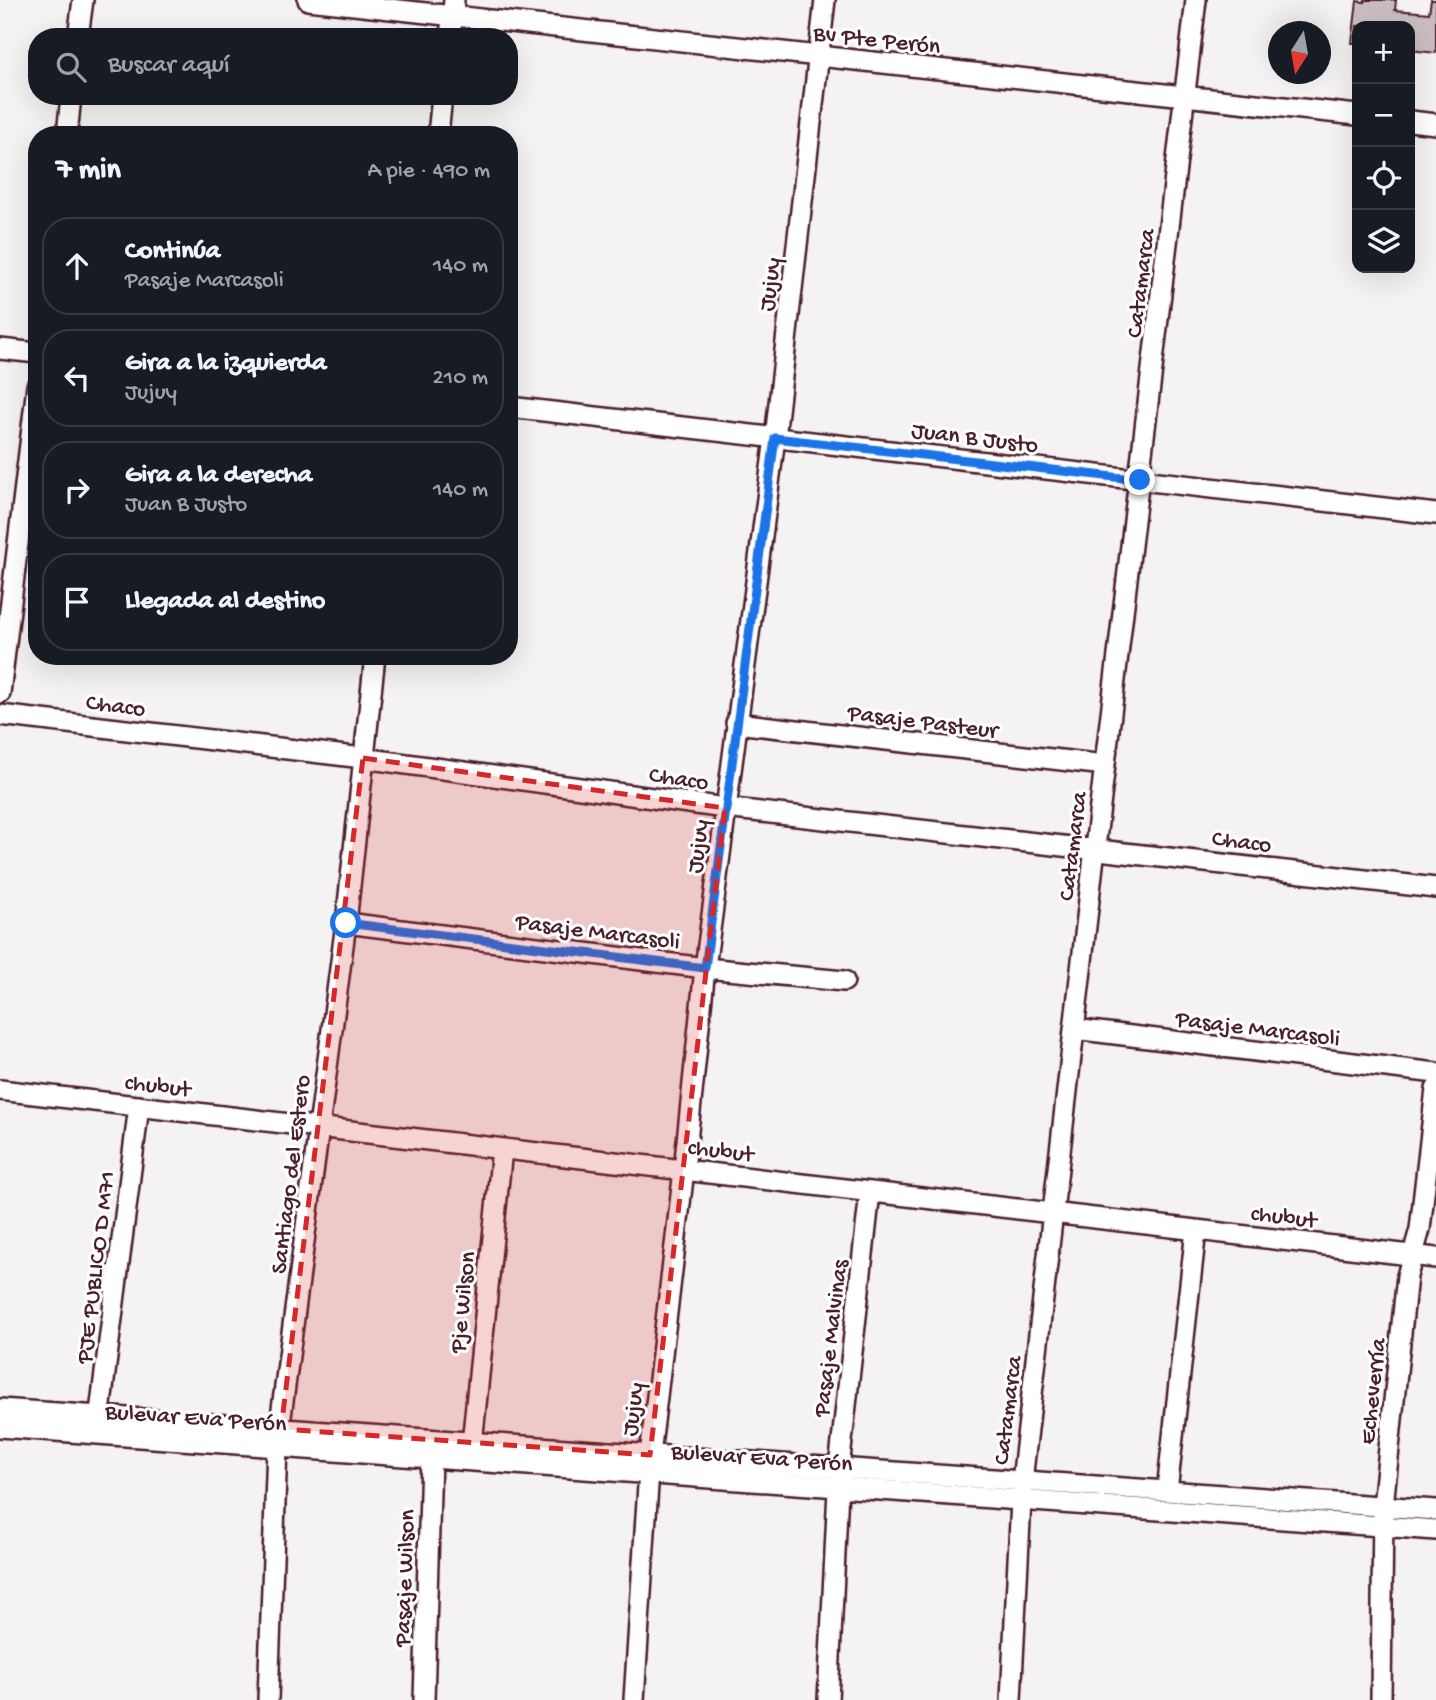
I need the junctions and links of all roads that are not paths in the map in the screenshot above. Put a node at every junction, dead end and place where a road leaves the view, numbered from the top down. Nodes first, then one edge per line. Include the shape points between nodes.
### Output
1 (83, 0) edge
2 (308, 0) edge
3 (825, 0) edge
4 (1196, 0) edge
5 (453, 8) edge
6 (79, 28) edge
7 (451, 28) edge
8 (820, 56) junction
9 (1185, 97) junction
10 (70, 105) edge
11 (441, 105) edge
12 (1352, 115) edge
13 (1415, 122) edge
14 (1436, 124) edge
15 (68, 126) edge
16 (439, 126) edge
17 (0, 349) edge
18 (28, 352) edge
19 (518, 408) edge
20 (775, 438) junction
21 (28, 461) edge
22 (1140, 480) junction
23 (1436, 514) edge
24 (375, 665) edge
25 (0, 693) edge
26 (0, 715) edge
27 (736, 723) junction
28 (363, 758) junction
29 (1105, 765) junction
30 (725, 808) junction
31 (1095, 848) junction
32 (1436, 888) edge
33 (346, 923) junction
34 (705, 968) junction
35 (844, 981) dead end
36 (1074, 1029) junction
37 (1436, 1073) edge
38 (0, 1090) edge
39 (1436, 1095) edge
40 (139, 1106) junction
41 (320, 1127) junction
42 (502, 1149) junction
43 (684, 1170) junction
44 (870, 1192) junction
45 (1053, 1213) junction
46 (1196, 1230) junction
47 (1412, 1255) junction
48 (1436, 1258) edge
49 (0, 1409) edge
50 (98, 1425) junction
51 (0, 1427) edge
52 (279, 1438) junction
53 (471, 1451) junction
54 (431, 1458) junction
55 (650, 1464) junction
56 (838, 1477) junction
57 (1022, 1490) junction
58 (1167, 1491) junction
59 (1436, 1510) edge
60 (1383, 1516) junction
61 (1436, 1530) edge
62 (268, 1700) edge
63 (424, 1700) edge
64 (634, 1700) edge
65 (828, 1700) edge
66 (1011, 1700) edge
67 (1381, 1700) edge

1 - 6 street
2 - 5 street, Bv Pte Perón
3 - 8 street, Jujuy
4 - 9 street, Catamarca
5 - 7 street
5 - 8 street, Bv Pte Perón
8 - 9 street, Bv Pte Perón
8 - 20 street, Jujuy
9 - 12 street, Bv Pte Perón
9 - 22 street, Catamarca
10 - 15 street
11 - 16 street
13 - 14 street
17 - 18 street
19 - 20 street, Juan B Justo
20 - 22 street, Juan B Justo
20 - 27 street, Jujuy
21 - 25 street
22 - 23 street, Juan B Justo
22 - 29 street, Catamarca
24 - 28 street, Santiago del Estero
26 - 28 street, Chaco
27 - 29 street, Pasaje Pasteur
27 - 30 street, Jujuy
28 - 30 street, Chaco
28 - 33 street, Santiago del Estero
29 - 31 street, Catamarca
30 - 31 street, Chaco
30 - 34 street, Jujuy
31 - 32 street, Chaco
31 - 36 street, Catamarca
33 - 34 street, Pasaje Marcasoli
33 - 41 street, Santiago del Estero
34 - 35 street, Pasaje Marcasoli
34 - 43 street, Jujuy
36 - 37 street, Pasaje Marcasoli
36 - 45 street, Catamarca
38 - 40 street, chubut
39 - 47 street, Echeverría via 1420,1229
40 - 41 street, chubut
40 - 50 street, PJE PUBLICO D M71
41 - 42 street, chubut
41 - 52 street, Santiago del Estero
42 - 43 street, chubut
42 - 53 street, Pje Wilson
43 - 44 street, chubut
43 - 55 street, Jujuy
44 - 45 street, chubut
44 - 56 street, Pasaje Malvinas
45 - 46 street, chubut
45 - 57 street, Catamarca
46 - 47 street, chubut
46 - 58 street
47 - 48 street, chubut
47 - 60 street, Echeverría
49 - 50 street, Bulevar Eva Perón
50 - 51 street, Bulevar Eva Perón
50 - 52 street, Bulevar Eva Perón
52 - 53 street, Bulevar Eva Perón
52 - 54 street, Bulevar Eva Perón
52 - 62 street, Santiago del Estero
53 - 54 street, Bulevar Eva Perón
53 - 55 street, Bulevar Eva Perón
54 - 63 street, Pasaje Wilson
55 - 56 street, Bulevar Eva Perón
55 - 64 street, Jujuy
56 - 57 street, Bulevar Eva Perón
56 - 65 street, Pasaje Malvinas
57 - 58 street, Bulevar Eva Perón
57 - 60 street, Bulevar Eva Perón
57 - 66 street, Catamarca
58 - 60 street, Bulevar Eva Perón
59 - 60 street, Bulevar Eva Perón
60 - 61 street, Bulevar Eva Perón
60 - 67 street, Echeverría

